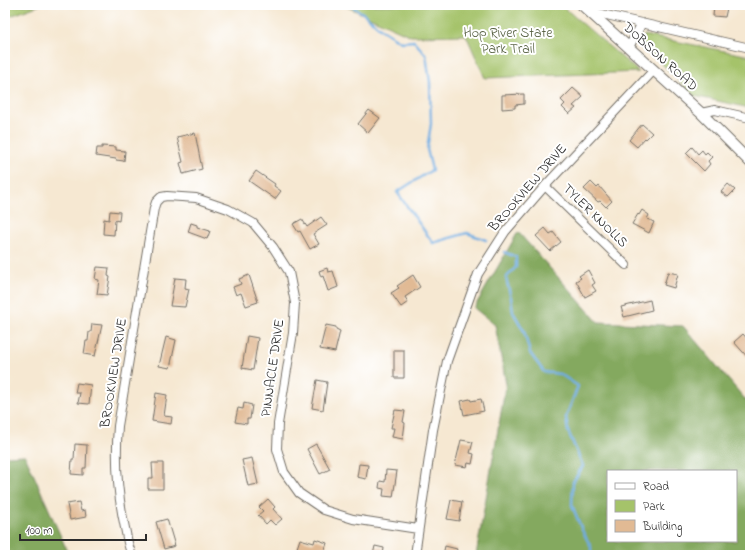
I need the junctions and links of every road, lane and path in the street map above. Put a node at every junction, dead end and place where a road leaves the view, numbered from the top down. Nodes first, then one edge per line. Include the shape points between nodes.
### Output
1 (585, 8) edge
2 (642, 23) junction
3 (629, 47) junction
4 (750, 48) edge
5 (654, 70) junction
6 (701, 113) junction
7 (750, 118) edge
8 (750, 162) edge
9 (545, 186) junction
10 (161, 197) joint
11 (626, 265) dead end
12 (418, 529) junction
13 (132, 555) edge
14 (415, 555) edge

1 - 2 street
1 - 3 street, DOBSON ROAD
2 - 3 street
2 - 4 street
3 - 5 street, DOBSON ROAD
5 - 6 street, DOBSON ROAD
5 - 9 street, BROOKVIEW DRIVE
6 - 7 street via 715,110
6 - 8 street, DOBSON ROAD
9 - 11 street, TYLER KNOLLS
9 - 12 street, BROOKVIEW DRIVE via 505,232 478,274 463,312 445,369
10 - 12 street, PINNACLE DRIVE via 196,198 228,209 253,224 273,247 289,272 295,303 294,318 276,449 284,472 299,493 324,510
10 - 13 street, BROOKVIEW DRIVE via 154,208 118,426 117,488
12 - 14 street, BROOKVIEW DRIVE

